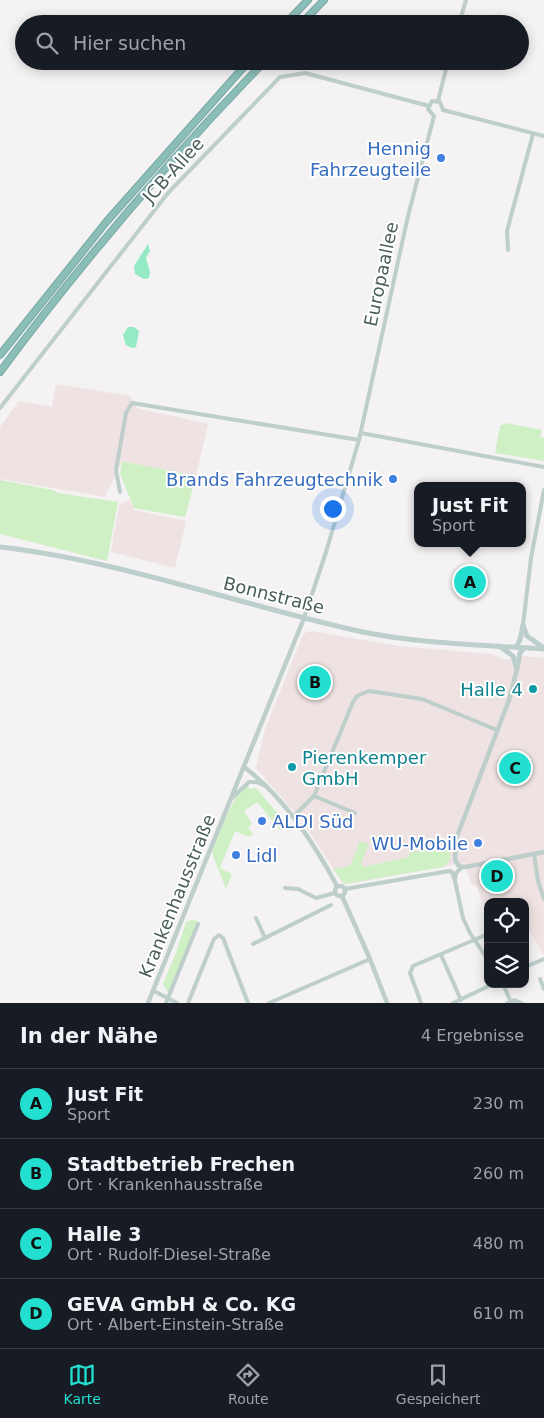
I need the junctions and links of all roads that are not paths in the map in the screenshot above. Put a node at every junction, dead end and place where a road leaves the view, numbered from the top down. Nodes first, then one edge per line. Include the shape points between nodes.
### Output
1 (308, 0) edge
2 (324, 0) edge
3 (466, 0) edge
4 (294, 15) edge
5 (310, 15) edge
6 (462, 15) edge
7 (241, 70) edge
8 (257, 70) edge
9 (446, 70) edge
10 (438, 100) junction
11 (429, 106) junction
12 (444, 110) junction
13 (434, 116) junction
14 (533, 134) junction
15 (544, 136) edge
16 (508, 250) dead end
17 (0, 355) edge
18 (0, 372) edge
19 (0, 408) edge
20 (360, 433) junction
21 (359, 440) junction
22 (544, 468) edge
23 (544, 490) edge
24 (120, 492) dead end
25 (0, 547) edge
26 (304, 618) junction
27 (523, 625) junction
28 (499, 646) junction
29 (516, 647) junction
30 (524, 648) junction
31 (544, 648) edge
32 (517, 669) junction
33 (497, 730) junction
34 (244, 767) junction
35 (265, 786) junction
36 (314, 796) junction
37 (231, 799) junction
38 (354, 813) dead end
39 (293, 817) junction
40 (544, 852) edge
41 (534, 854) junction
42 (462, 867) junction
43 (455, 881) junction
44 (337, 886) junction
45 (285, 888) dead end
46 (344, 890) junction
47 (335, 893) junction
48 (342, 896) junction
49 (319, 898) junction
50 (544, 899) edge
51 (331, 905) dead end
52 (322, 909) junction
53 (256, 918) dead end
54 (198, 924) dead end
55 (484, 936) edge
56 (266, 938) junction
57 (475, 940) junction
58 (253, 944) dead end
59 (484, 954) edge
60 (441, 955) junction
61 (370, 959) junction
62 (544, 959) edge
63 (529, 965) edge
64 (540, 979) dead end
65 (485, 988) edge
66 (505, 988) edge
67 (544, 989) edge
68 (154, 991) junction
69 (461, 1000) junction
70 (167, 1001) edge
71 (510, 1002) edge
72 (148, 1003) edge
73 (176, 1003) edge
74 (188, 1003) edge
75 (248, 1003) edge
76 (269, 1003) edge
77 (387, 1003) edge
78 (421, 1003) edge
79 (453, 1003) edge
80 (522, 1003) edge

1 - 4 highway
2 - 5 highway
3 - 6 street
7 - 17 highway via 113,214
8 - 18 highway via 115,229
9 - 10 street
10 - 11 street
10 - 12 street
11 - 13 street
11 - 19 street, JCB-Allee via 305,73 280,77 168,193
12 - 13 street
12 - 14 street
13 - 20 street, Europaallee via 408,216
14 - 15 street
14 - 16 street via 506,231
20 - 21 street, Europaallee
20 - 22 street
21 - 24 street via 132,404 126,413 116,470
21 - 26 street, Europaallee
23 - 27 street
25 - 26 main road, Bonnstraße via 98,565
26 - 28 main road, Bonnstraße via 390,637
26 - 34 street, Krankenhausstraße
27 - 29 main road
27 - 31 main road via 528,636
28 - 29 main road, Bonnstraße
28 - 32 main road via 512,656
29 - 30 main road, Bonnstraße
30 - 31 main road, Bonnstraße
30 - 32 main road
32 - 33 street via 510,700
33 - 36 street via 422,699 363,692 353,702
33 - 42 street via 456,839 455,860
34 - 35 street
34 - 37 street, Krankenhausstraße
35 - 37 street, Krankenhausstraße via 249,782
35 - 39 street
36 - 38 street
36 - 39 street
37 - 68 street, Krankenhausstraße
39 - 44 street
40 - 41 street
41 - 42 street
41 - 50 street
42 - 43 street
43 - 46 street via 449,871
43 - 57 street via 463,918
44 - 46 street
44 - 47 street
45 - 49 street via 298,889
46 - 48 street
47 - 48 street
47 - 49 street
48 - 61 street
49 - 52 street
51 - 52 street
52 - 56 street
53 - 56 street
54 - 70 street
55 - 57 street
56 - 58 street
57 - 59 street
57 - 60 street
60 - 69 street
60 - 78 street via 410,969
61 - 76 street
61 - 77 street
62 - 63 street
64 - 67 street
65 - 69 street
66 - 71 street
68 - 70 street
68 - 72 street, Krankenhausstraße
69 - 79 street
70 - 73 street
71 - 80 street
74 - 75 street via 218,935 223,938

